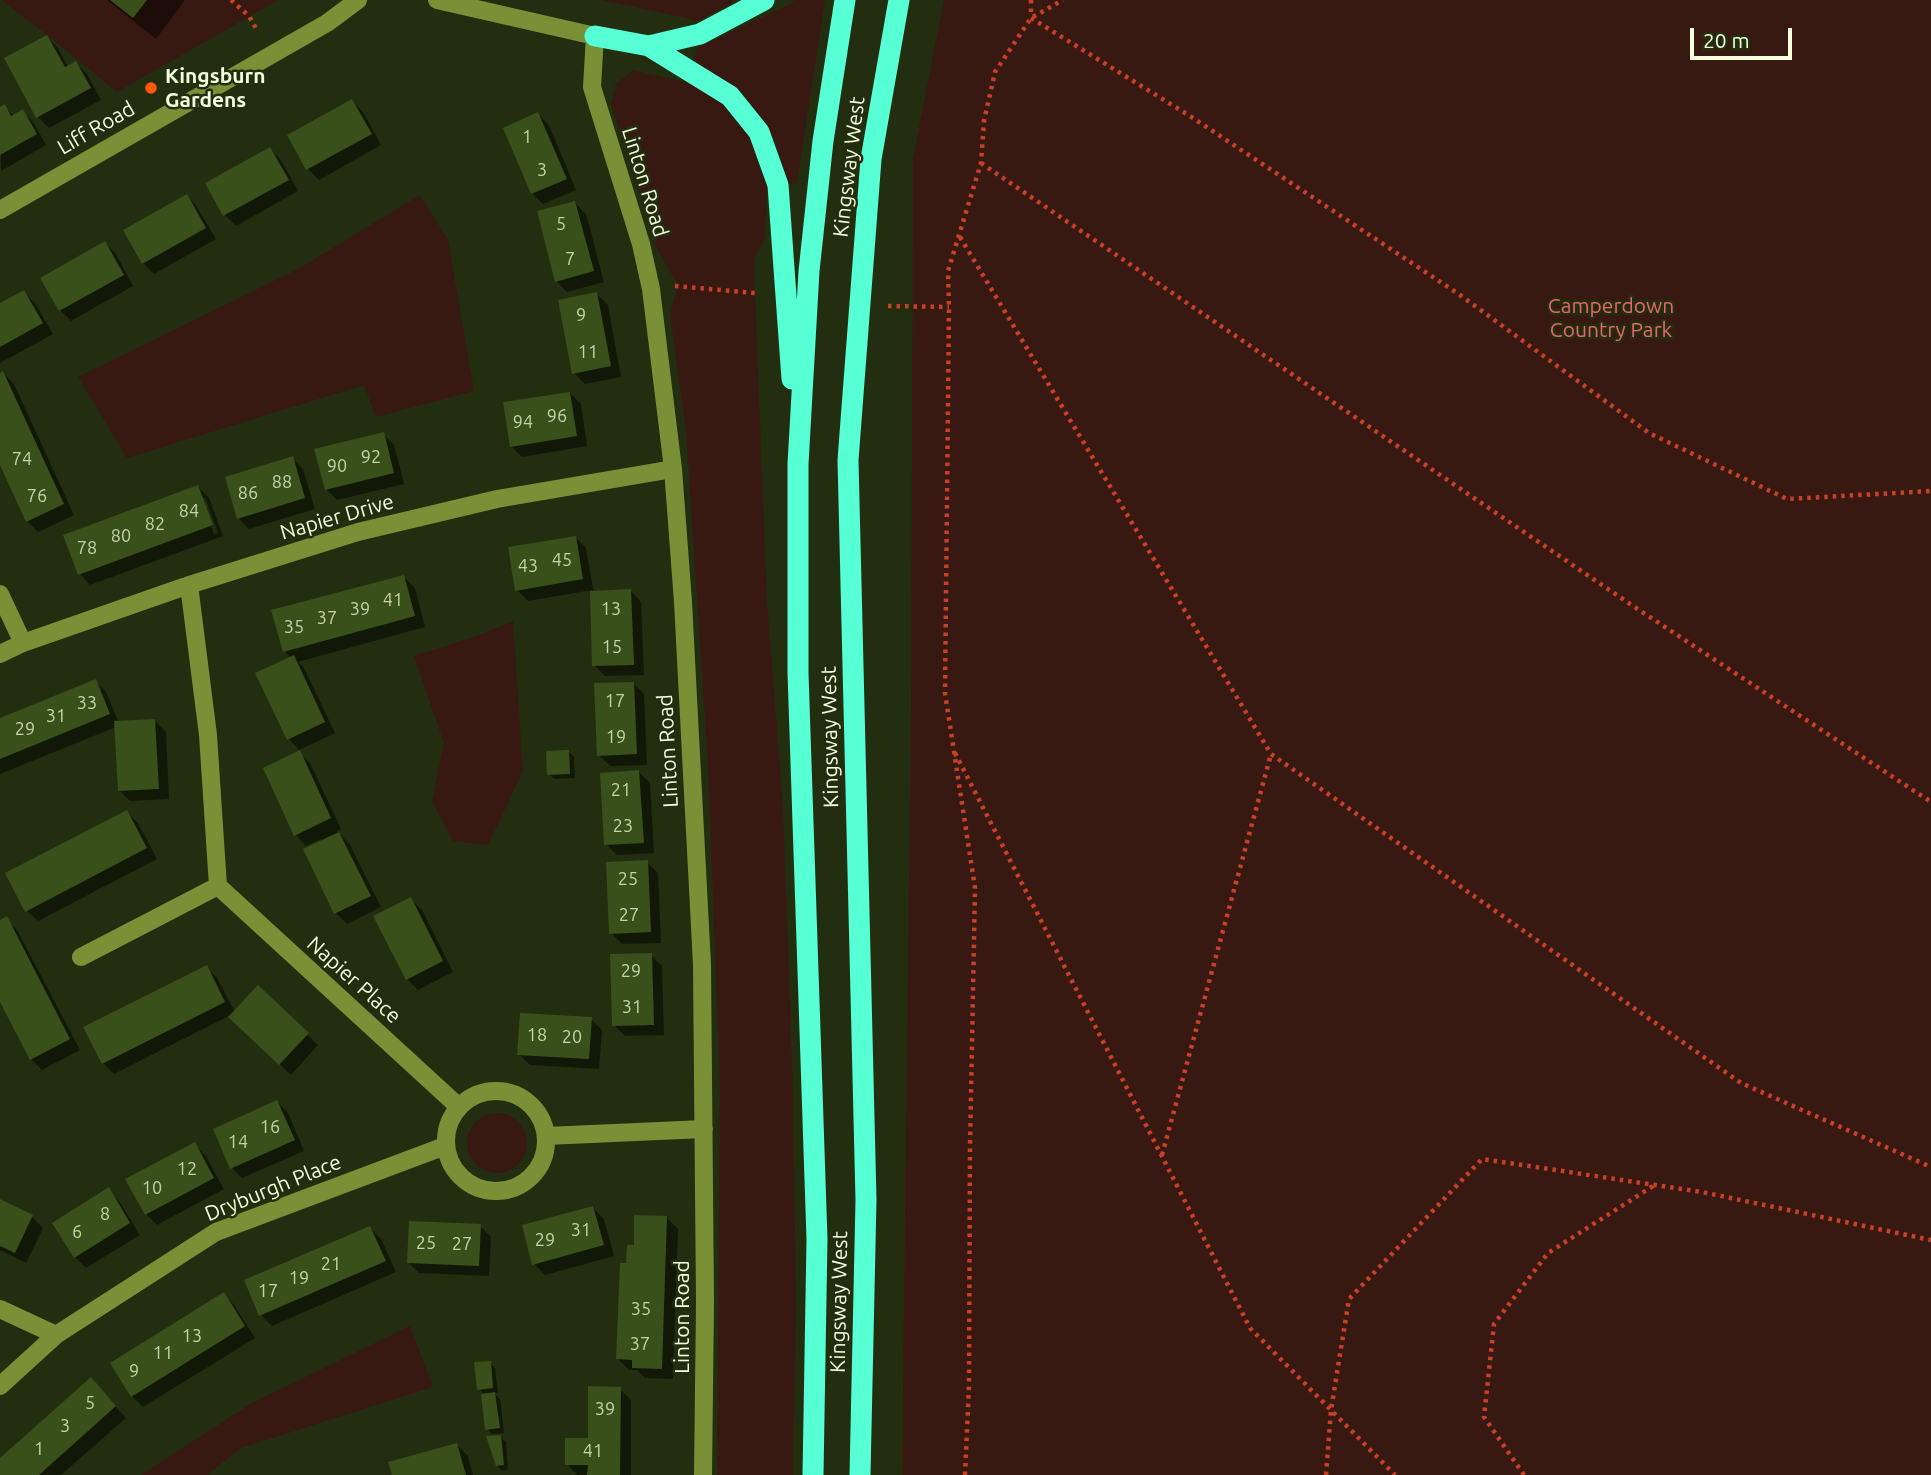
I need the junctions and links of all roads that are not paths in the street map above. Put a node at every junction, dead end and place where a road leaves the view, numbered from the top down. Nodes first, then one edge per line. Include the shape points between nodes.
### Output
1 (358, 0) edge
2 (437, 0) edge
3 (764, 0) edge
4 (845, 0) edge
5 (898, 0) edge
6 (596, 36) junction
7 (649, 46) junction
8 (0, 209) edge
9 (798, 464) junction
10 (673, 469) junction
11 (189, 585) junction
12 (0, 594) edge
13 (23, 643) junction
14 (0, 654) edge
15 (218, 886) junction
16 (81, 957) dead end
17 (459, 1107) junction
18 (704, 1129) junction
19 (546, 1136) junction
20 (446, 1146) junction
21 (0, 1309) edge
22 (56, 1335) junction
23 (0, 1386) edge
24 (703, 1475) edge
25 (813, 1475) edge
26 (860, 1475) edge

1 - 8 street, Liff Road via 327,23
2 - 6 street
3 - 7 highway via 700,34
4 - 9 highway, Kingsway West via 812,245
5 - 26 highway, Kingsway West via 871,159 848,460 866,1200
6 - 7 highway
6 - 10 street, Linton Road via 592,87 651,289
7 - 9 highway via 730,96 759,132 778,185
9 - 25 highway, Kingsway West via 798,673 817,1239
10 - 11 street, Napier Drive via 497,499 358,532
10 - 18 street, Linton Road via 702,964
11 - 13 street, Napier Drive
11 - 15 street via 208,735
12 - 13 street
13 - 14 street, Napier Drive
15 - 16 street
15 - 17 street, Napier Place
17 - 19 street via 488,1092 512,1094 533,1107
17 - 20 street via 446,1132
18 - 19 street
18 - 24 street, Linton Road
19 - 20 street via 534,1174 519,1186 500,1191 480,1189 463,1180 451,1164
20 - 22 street, Dryburgh Place via 216,1232
21 - 22 street
22 - 23 street, Dryburgh Place

